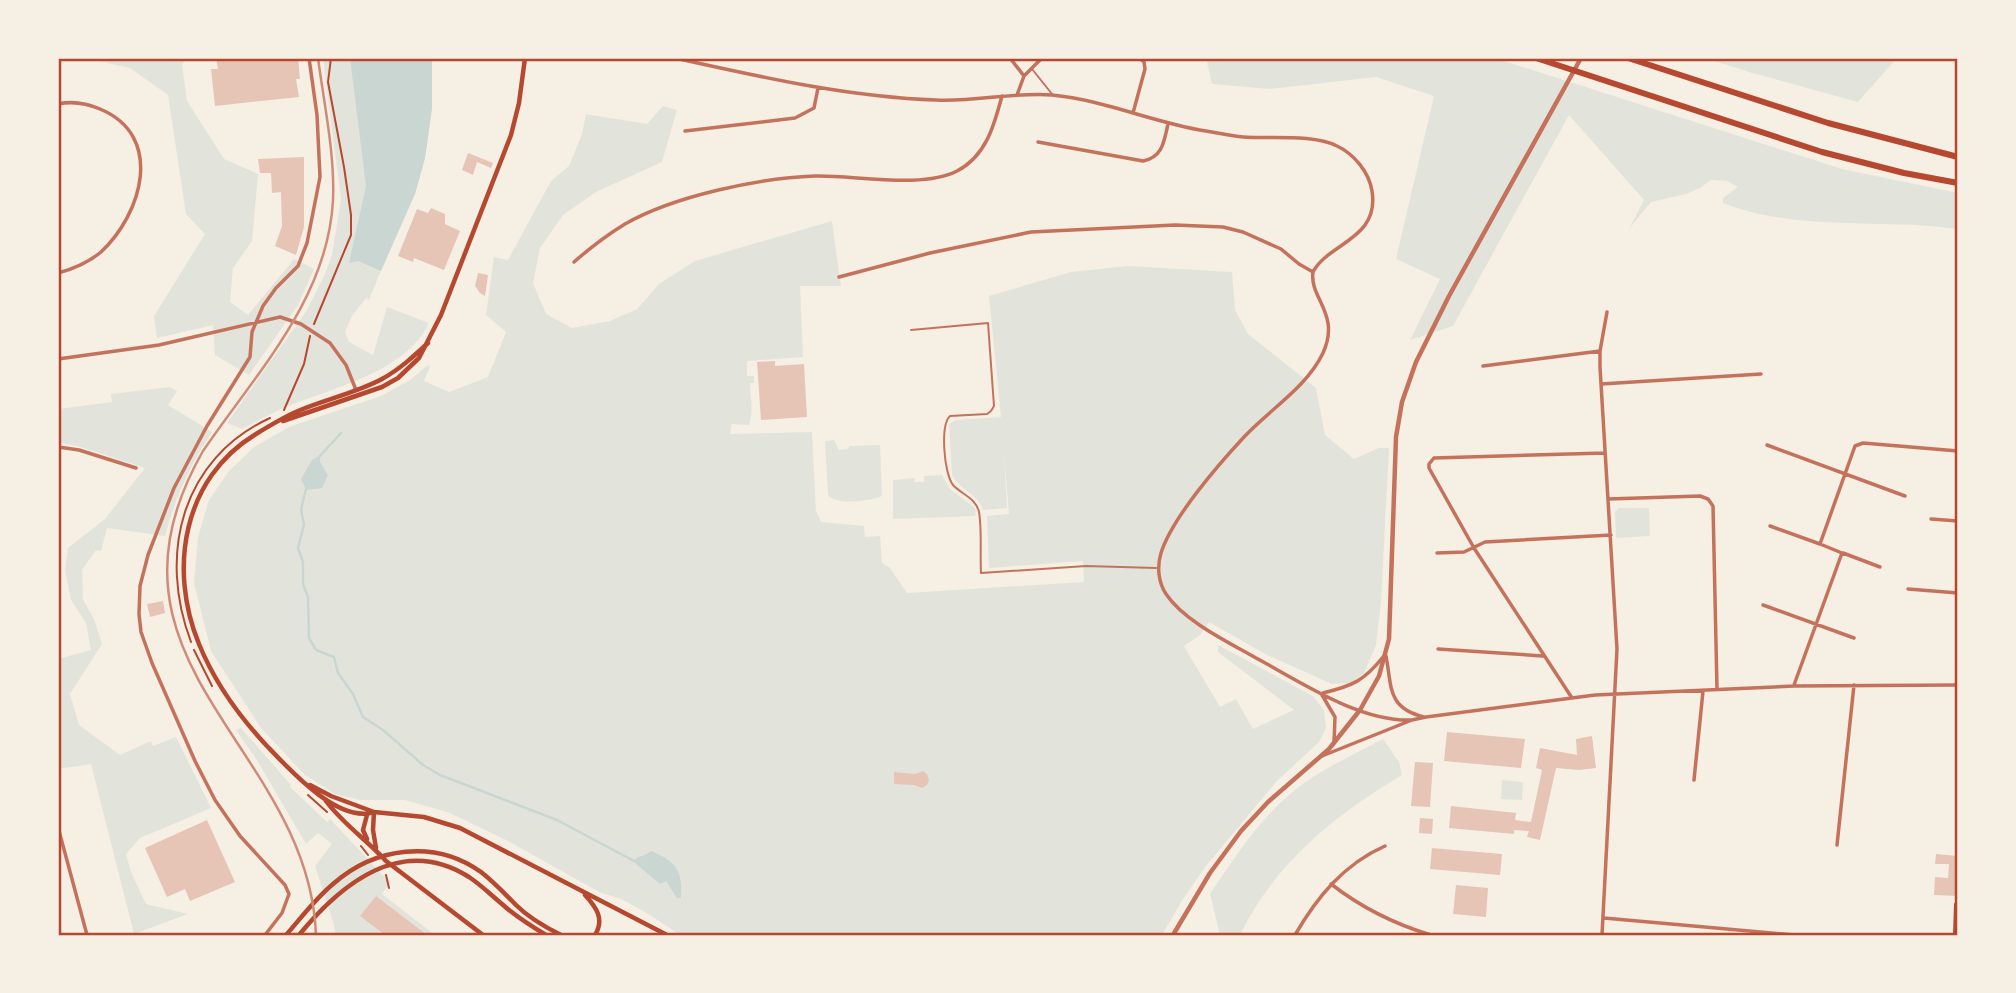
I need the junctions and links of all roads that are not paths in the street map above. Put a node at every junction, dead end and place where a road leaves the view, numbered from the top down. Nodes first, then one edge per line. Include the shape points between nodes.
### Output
1 (309, 58) edge
2 (525, 58) edge
3 (675, 58) edge
4 (1010, 58) edge
5 (1042, 58) edge
6 (1139, 58) edge
7 (1536, 58) edge
8 (1581, 58) edge
9 (1628, 58) edge
10 (1032, 69) junction
11 (1024, 76) junction
12 (818, 88) junction
13 (1017, 94) junction
14 (1053, 95) junction
15 (1002, 96) junction
16 (58, 104) edge
17 (1133, 113) junction
18 (1168, 123) junction
19 (685, 131) dead end
20 (1038, 142) dead end
21 (1958, 157) edge
22 (1958, 183) edge
23 (574, 262) dead end
24 (1313, 272) junction
25 (58, 273) edge
26 (839, 278) dead end
27 (1608, 312) dead end
28 (255, 322) junction
29 (911, 330) dead end
30 (428, 343) junction
31 (1600, 351) junction
32 (58, 359) edge
33 (1483, 366) dead end
34 (1761, 374) dead end
35 (1601, 384) junction
36 (356, 390) junction
37 (369, 393) junction
38 (275, 424) junction
39 (1767, 445) dead end
40 (58, 447) edge
41 (1958, 451) edge
42 (1605, 453) junction
43 (136, 468) dead end
44 (1846, 474) junction
45 (1905, 496) dead end
46 (1608, 499) junction
47 (1931, 519) dead end
48 (1958, 521) edge
49 (1770, 526) dead end
50 (1611, 535) junction
51 (1820, 544) junction
52 (1474, 548) junction
53 (1437, 552) dead end
54 (1842, 553) junction
55 (1880, 567) dead end
56 (1159, 568) junction
57 (1908, 589) dead end
58 (1958, 593) edge
59 (1763, 605) dead end
60 (1816, 624) junction
61 (1854, 638) dead end
62 (1438, 649) dead end
63 (1386, 653) junction
64 (1543, 656) junction
65 (1854, 685) junction
66 (1958, 685) edge
67 (1794, 686) junction
68 (1717, 690) junction
69 (1703, 691) junction
70 (1321, 693) junction
71 (1614, 695) junction
72 (1572, 698) junction
73 (1360, 710) junction
74 (1426, 717) junction
75 (1412, 720) junction
76 (1334, 744) junction
77 (1319, 757) junction
78 (1694, 780) dead end
79 (305, 781) junction
80 (325, 801) junction
81 (374, 812) junction
82 (367, 814) junction
83 (58, 827) edge
84 (369, 843) junction
85 (1838, 845) dead end
86 (1385, 846) dead end
87 (376, 848) junction
88 (1331, 884) junction
89 (582, 891) junction
90 (1604, 918) junction
91 (1730, 932) edge
92 (300, 934) edge
93 (88, 935) edge
94 (265, 935) edge
95 (286, 935) edge
96 (483, 935) edge
97 (546, 935) edge
98 (561, 935) edge
99 (595, 935) edge
100 (667, 935) edge
101 (1173, 935) edge
102 (1295, 935) edge
103 (1432, 935) edge
104 (1602, 935) edge
105 (1794, 935) edge

1 - 28 street via 320,146 315,209 303,258 269,296
2 - 30 main road via 511,135
3 - 12 street
4 - 11 street
5 - 10 street
6 - 17 street via 1145,69
7 - 22 highway via 1873,166
8 - 63 street via 1449,296 1407,387 1396,437
9 - 21 highway via 1744,97
10 - 11 street
10 - 14 lane
11 - 13 street
12 - 15 street via 937,100
12 - 19 street via 814,108 795,118
13 - 14 street
13 - 15 street
14 - 17 street
15 - 23 street via 980,153 956,172 917,180 816,176 747,184 650,212 604,237
16 - 25 street via 84,103 109,113 132,136 142,174 129,211 107,244 85,262
17 - 18 street
18 - 20 street via 1159,154 1143,161
18 - 24 street via 1241,136 1324,141 1349,153 1372,191 1368,219 1359,233
24 - 26 street via 1281,249 1243,232 1175,225 1020,234
24 - 56 street via 1328,319 1324,351 1311,373 1244,437 1204,485 1170,531
27 - 31 street
28 - 32 street via 159,345
28 - 36 street via 288,317 311,330 339,353
28 - 94 street via 250,357 189,457 159,522 141,586 139,614 152,663 215,800 289,894 282,913
29 - 56 lane via 988,323 994,406 987,414 950,416 944,426 947,473 979,511 981,573 1086,566
30 - 36 main road via 398,369
30 - 37 main road via 404,373
31 - 33 street
31 - 35 street
34 - 35 street
35 - 42 street
36 - 37 main road
36 - 38 main road
37 - 38 main road
38 - 79 main road via 234,449 207,481 187,530 184,582 194,632 216,677 253,730
39 - 44 street
40 - 43 street
41 - 44 street via 1863,443 1855,446
42 - 46 street
42 - 52 street via 1430,460 1429,468
44 - 45 street
44 - 51 street
46 - 50 street
46 - 68 street via 1700,496 1713,506
47 - 48 street
49 - 51 street
50 - 52 street via 1485,542
50 - 71 street via 1617,649
51 - 54 street
52 - 53 street
52 - 64 street
54 - 55 street
54 - 60 street
56 - 70 street via 1165,594 1191,618
57 - 58 street
59 - 60 street
60 - 61 street
60 - 67 street
62 - 64 street
63 - 70 street via 1353,685
63 - 73 street
63 - 74 street via 1396,704
64 - 72 street
65 - 66 street
65 - 67 street
65 - 85 street
67 - 68 street
68 - 69 street
69 - 71 street
69 - 78 street
70 - 73 street
70 - 76 street via 1335,717
71 - 72 street
71 - 90 street
72 - 74 street
73 - 75 street via 1391,720
73 - 76 street
74 - 75 street
75 - 77 street
76 - 77 street
77 - 101 street via 1241,831
79 - 80 main road
79 - 81 main road
80 - 82 main road
80 - 84 main road
81 - 82 main road
81 - 87 main road
81 - 89 main road via 452,824
82 - 84 main road via 363,830
83 - 93 street
84 - 87 main road
86 - 88 street via 1366,854
87 - 96 main road via 392,866
88 - 102 street
88 - 103 street via 1369,911
89 - 99 main road via 599,915
89 - 100 main road
90 - 91 street
90 - 104 street
91 - 105 street
92 - 97 main road via 357,878 375,869 429,862 462,873
95 - 98 main road via 347,872 400,852 423,850 469,865 525,913

